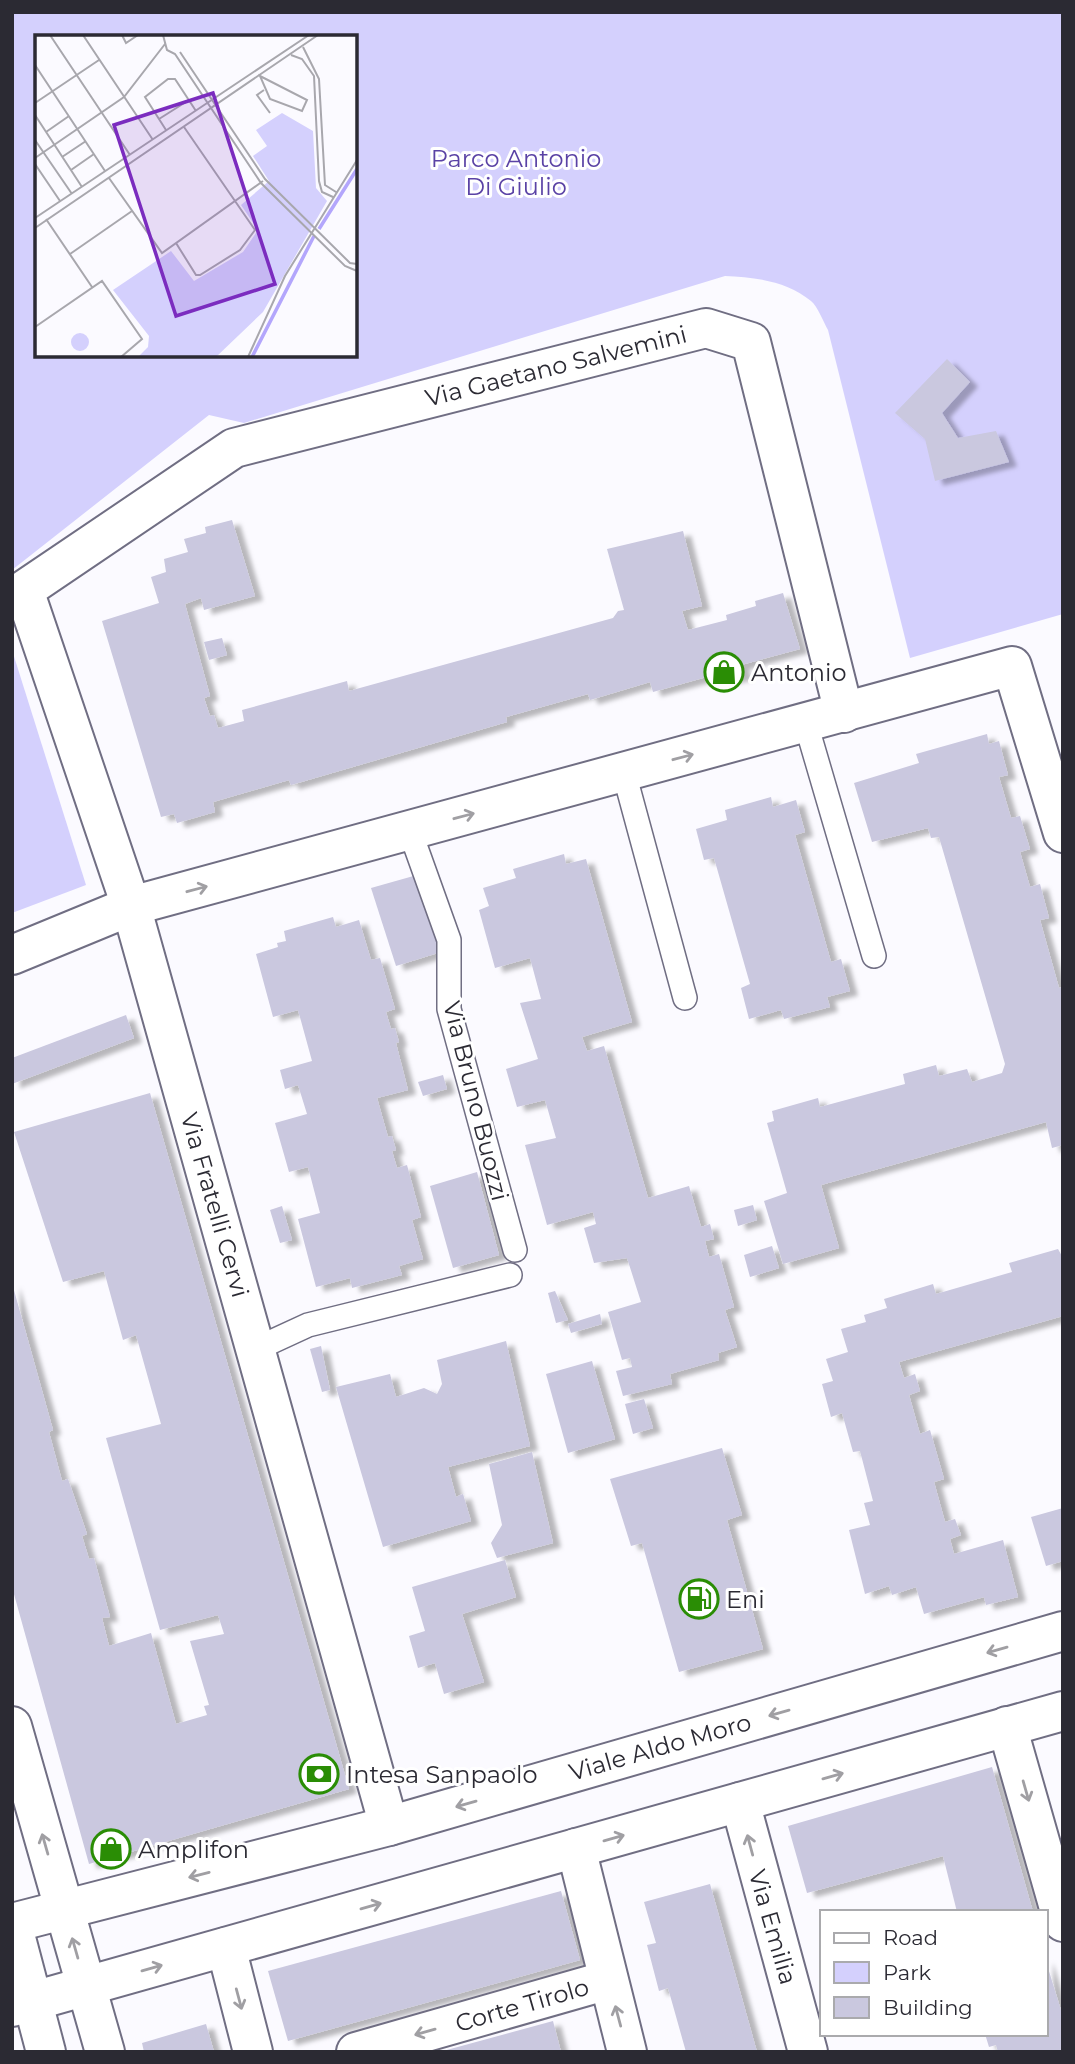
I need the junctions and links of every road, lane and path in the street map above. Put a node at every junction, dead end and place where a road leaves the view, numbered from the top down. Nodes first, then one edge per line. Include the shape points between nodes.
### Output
1 (24, 590) joint
2 (844, 713) junction
3 (806, 724) junction
4 (624, 773) junction
5 (410, 831) junction
6 (1063, 833) edge
7 (131, 906) junction
8 (12, 955) edge
9 (874, 956) dead end
10 (685, 998) dead end
11 (515, 1250) dead end
12 (510, 1275) dead end
13 (256, 1349) junction
14 (1063, 1631) edge
15 (1063, 1711) edge
16 (12, 1726) edge
17 (1007, 1726) junction
18 (740, 1802) junction
19 (389, 1826) junction
20 (576, 1848) junction
21 (64, 1909) junction
22 (1063, 1922) edge
23 (12, 1923) edge
24 (226, 1947) junction
25 (608, 1980) junction
26 (87, 1987) junction
27 (23, 2004) edge
28 (46, 2052) edge
29 (105, 2052) edge
30 (253, 2052) edge
31 (356, 2052) edge
32 (627, 2052) edge
33 (808, 2052) edge

1 - 2 street, Via Gaetano Salvemini via 234,447 706,328 751,342
1 - 7 street, Via Fratelli Cervi
2 - 3 street
2 - 6 street via 1012,666
4 -> 3 street
3 - 9 lane
5 -> 4 street
4 - 10 lane
7 -> 5 street
5 - 11 lane, Via Bruno Buozzi via 449,940 449,1009
7 - 8 street
7 - 13 street, Via Fratelli Cervi
12 - 13 lane via 307,1325
13 - 19 street, Via Fratelli Cervi
14 -> 19 street, Viale Aldo Moro
15 - 17 street
21 -> 16 street
18 -> 17 street
17 -> 22 street
20 -> 18 street
33 -> 18 street, Via Emilia
19 -> 21 street, Viale Aldo Moro
24 -> 20 street
20 - 25 street, Corte Tirolo
21 - 23 street, Viale Aldo Moro
26 -> 21 street
23 - 27 street
26 -> 24 street
24 -> 30 street
25 -> 31 street, Corte Tirolo
32 -> 25 street, Corte Tirolo
26 - 27 street
26 - 29 street
27 - 28 street

